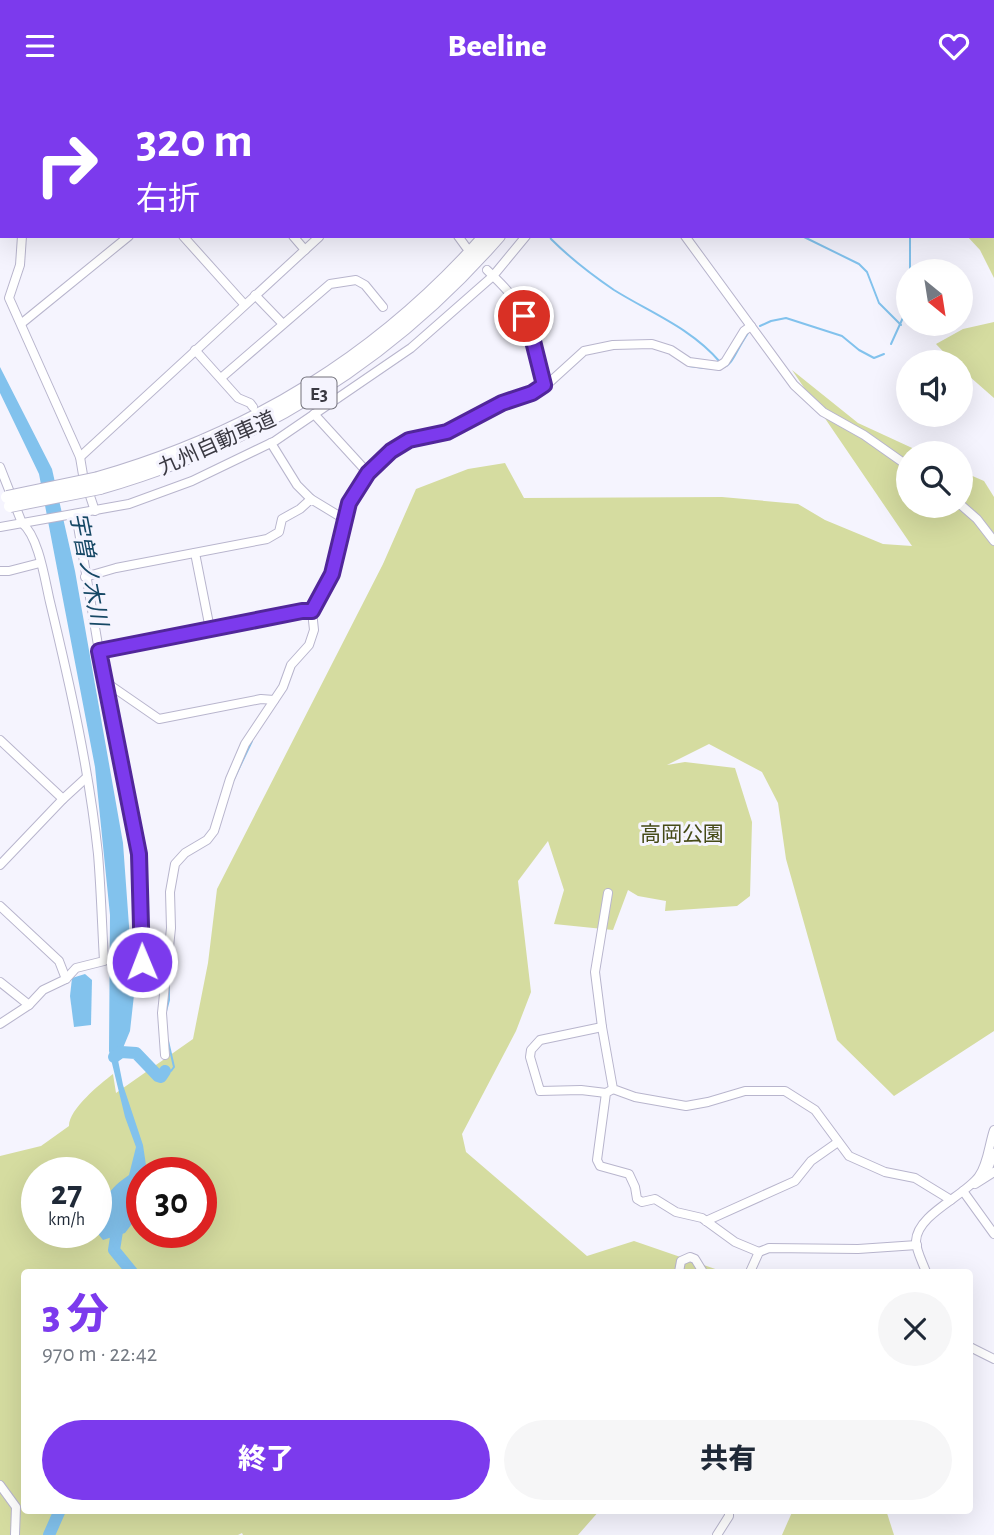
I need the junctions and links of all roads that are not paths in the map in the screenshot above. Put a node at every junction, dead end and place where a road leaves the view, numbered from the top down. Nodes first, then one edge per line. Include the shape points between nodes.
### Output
1 (22, 238) edge
2 (127, 238) edge
3 (185, 238) edge
4 (295, 238) edge
5 (318, 238) edge
6 (459, 238) edge
7 (483, 238) edge
8 (497, 238) edge
9 (524, 238) edge
10 (686, 238) edge
11 (466, 247) dead end
12 (305, 250) junction
13 (490, 273) junction
14 (255, 295) junction
15 (244, 304) junction
16 (383, 307) dead end
17 (22, 323) junction
18 (282, 323) junction
19 (751, 326) junction
20 (195, 350) junction
21 (221, 378) junction
22 (544, 385) junction
23 (253, 407) dead end
24 (314, 414) junction
25 (272, 439) junction
26 (80, 457) junction
27 (896, 458) edge
28 (0, 467) edge
29 (368, 473) junction
30 (99, 483) junction
31 (311, 499) junction
32 (4, 502) edge
33 (95, 511) junction
34 (74, 515) junction
35 (973, 516) edge
36 (344, 519) junction
37 (26, 523) junction
38 (0, 527) edge
39 (994, 541) edge
40 (195, 553) junction
41 (40, 563) junction
42 (0, 572) edge
43 (85, 577) junction
44 (312, 611) junction
45 (210, 629) junction
46 (99, 651) junction
47 (104, 681) junction
48 (274, 701) junction
49 (0, 740) edge
50 (87, 777) junction
51 (62, 799) junction
52 (0, 865) edge
53 (608, 893) dead end
54 (0, 906) edge
55 (142, 962) dead end
56 (66, 979) junction
57 (0, 982) edge
58 (29, 1005) junction
59 (0, 1024) edge
60 (602, 1027) junction
61 (165, 1055) dead end
62 (610, 1091) junction
63 (994, 1130) edge
64 (838, 1142) junction
65 (994, 1153) edge
66 (994, 1172) edge
67 (979, 1177) junction
68 (966, 1188) junction
69 (951, 1200) junction
70 (706, 1221) junction
71 (994, 1234) edge
72 (917, 1245) junction
73 (759, 1252) junction
74 (680, 1269) edge
75 (701, 1269) edge
76 (751, 1269) edge
77 (925, 1269) edge
78 (973, 1348) edge
79 (994, 1359) edge
80 (0, 1485) edge
81 (728, 1514) edge
82 (15, 1535) edge
83 (717, 1535) edge

1 - 17 street via 20,265 9,297
2 - 17 street
3 - 15 street
4 - 12 street
5 - 12 street
6 - 11 street
7 - 30 highway, 九州自動車道 / E3 via 388,331 307,388 222,434
8 - 30 highway, 九州自動車道 / E3 via 414,321 313,397 180,462
9 - 13 street
10 - 19 street
12 - 14 street
13 - 22 street via 512,295 524,316
13 - 24 street via 411,348
14 - 15 street
14 - 18 street
15 - 20 street
16 - 18 street via 356,281 330,284
17 - 26 street
18 - 21 street
19 - 22 street via 722,364 689,362 652,344 613,345 584,351
19 - 27 street via 794,385 817,407
20 - 21 street
20 - 26 street
21 - 23 street
22 - 29 street via 447,432 409,440
24 - 25 street
24 - 29 street
25 - 31 street via 297,485
25 - 33 street via 192,481
26 - 33 street
28 - 37 street
29 - 36 street
30 - 32 highway, 九州自動車道 / E3, bridge
31 - 36 street
31 - 40 street via 282,519 279,532 267,540
33 - 34 street
34 - 37 street
34 - 43 street
35 - 39 street
36 - 44 street via 332,574
37 - 38 street
37 - 41 street
40 - 43 street
40 - 45 street
41 - 42 street
41 - 50 street
43 - 46 street
44 - 45 street
44 - 48 street via 314,630 309,645 291,665
45 - 46 street
46 - 47 street
47 - 48 street via 159,719 261,699
47 - 55 street via 139,854
48 - 61 street via 244,744 214,831 175,864 162,1013
49 - 51 street
50 - 51 street
50 - 56 street via 98,856 104,961 76,968
51 - 52 street
53 - 60 street via 595,972
54 - 56 street via 59,961
56 - 58 street via 43,990
57 - 58 street
58 - 59 street
60 - 62 street
60 - 62 street via 540,1040 530,1058 540,1091
62 - 64 street via 685,1106 745,1091 785,1091 815,1110
62 - 70 street via 597,1160 600,1165 629,1174 642,1202 655,1199 676,1212
63 - 67 street
64 - 69 street via 849,1156 868,1166 915,1178
64 - 70 street via 790,1184
65 - 67 street
66 - 68 street
67 - 68 street
68 - 69 street
68 - 71 street
69 - 72 street via 924,1223
70 - 73 street
72 - 73 street via 769,1248
72 - 77 street
73 - 76 street
74 - 75 street via 681,1261 690,1257
78 - 79 street
80 - 82 street via 16,1507
81 - 83 street

